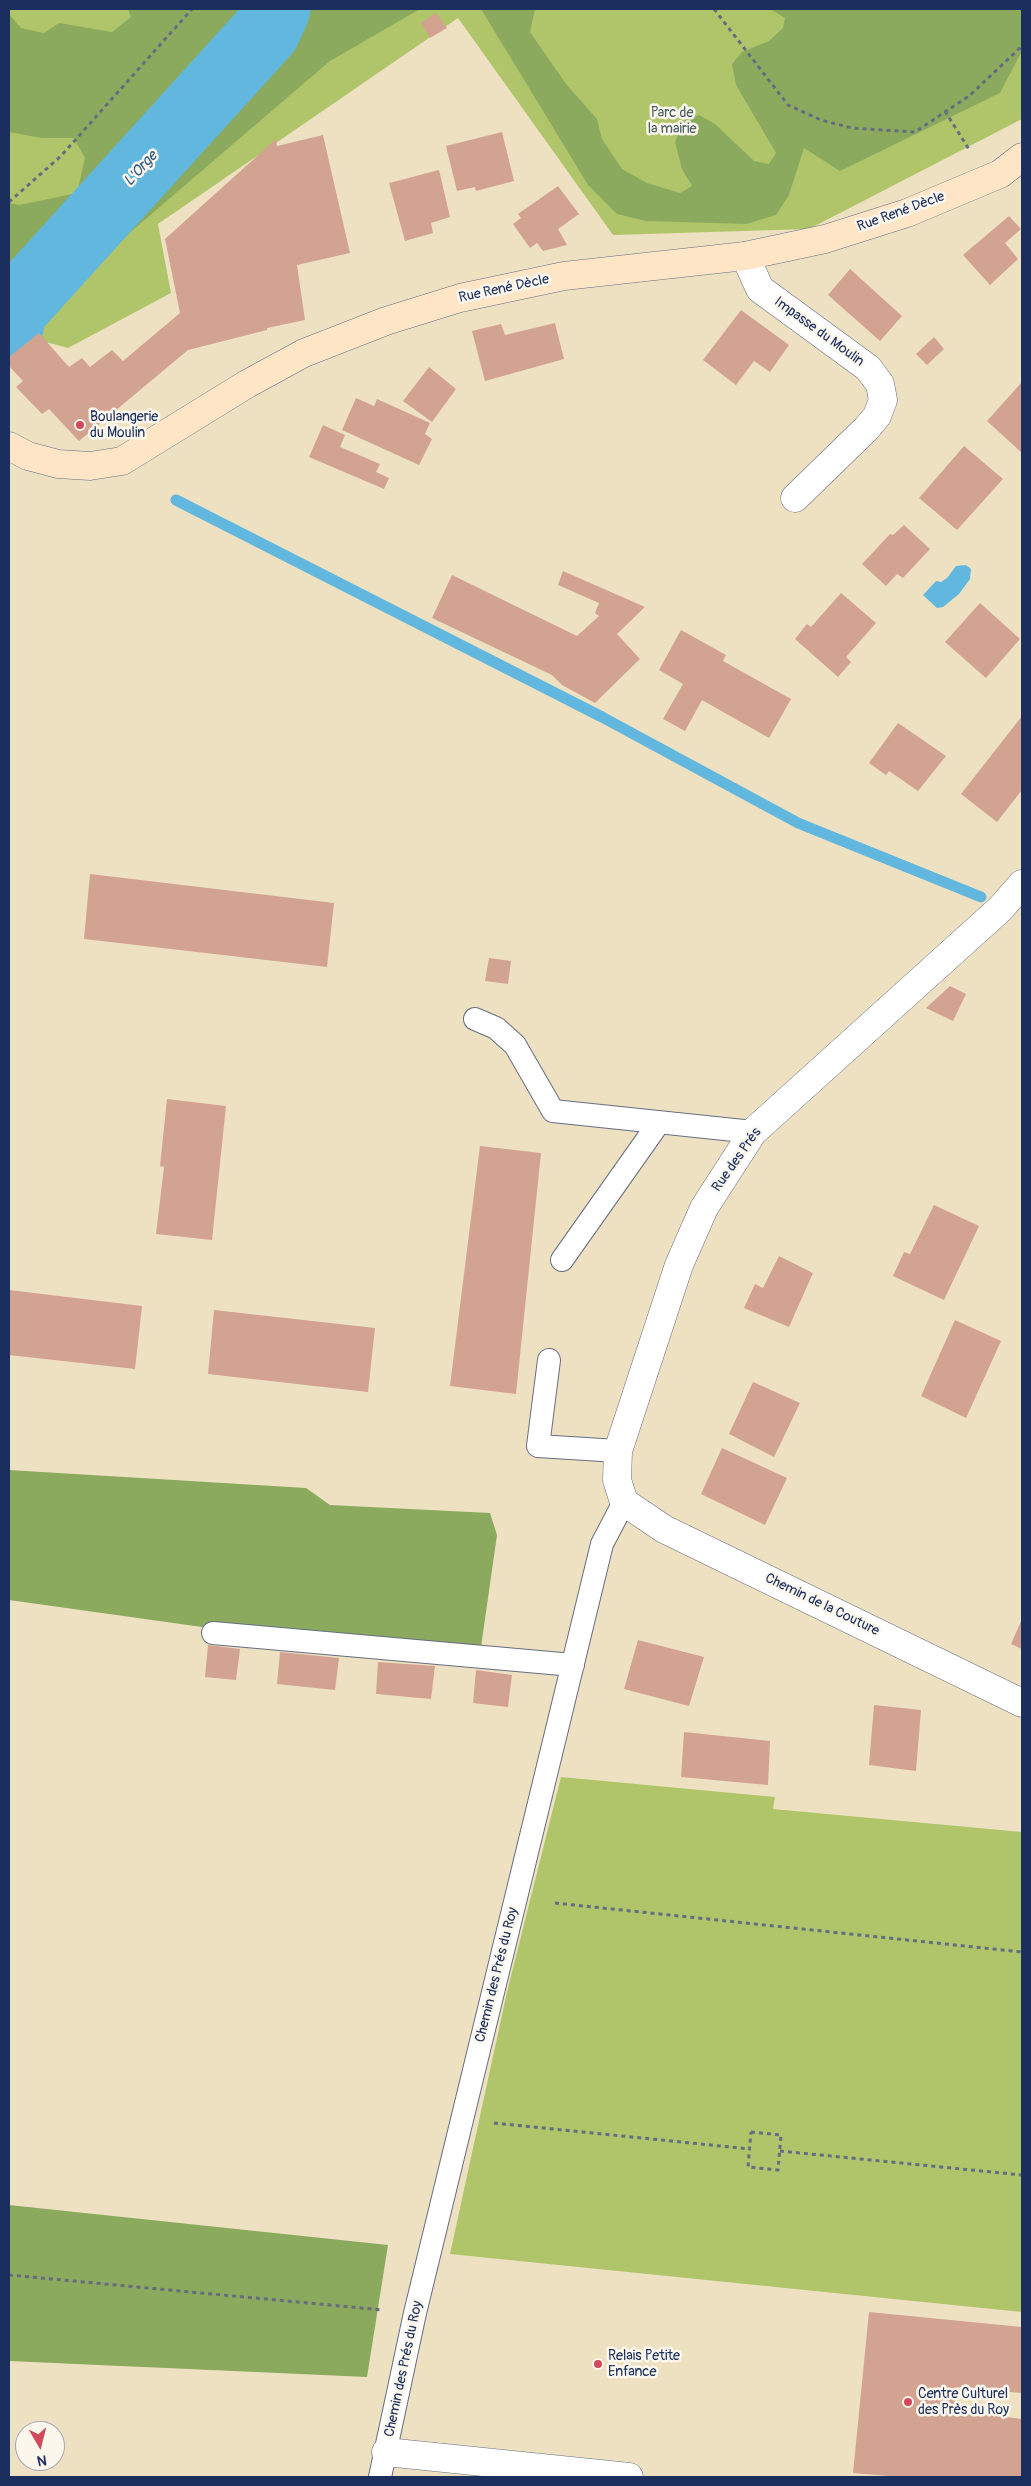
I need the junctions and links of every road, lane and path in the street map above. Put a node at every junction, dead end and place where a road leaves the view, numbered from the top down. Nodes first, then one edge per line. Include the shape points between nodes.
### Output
1 (192, 9) edge
2 (714, 9) edge
3 (1022, 46) edge
4 (945, 111) junction
5 (971, 156) dead end
6 (1022, 157) edge
7 (9, 202) edge
8 (745, 256) junction
9 (9, 446) edge
10 (795, 498) dead end
11 (1022, 884) edge
12 (475, 1019) dead end
13 (658, 1124) junction
14 (753, 1132) junction
15 (562, 1260) dead end
16 (549, 1360) dead end
17 (618, 1451) junction
18 (624, 1502) junction
19 (213, 1633) dead end
20 (573, 1665) junction
21 (1022, 1703) edge
22 (555, 1904) dead end
23 (1022, 1952) edge
24 (491, 2123) dead end
25 (750, 2149) junction
26 (780, 2151) junction
27 (1022, 2175) edge
28 (9, 2275) edge
29 (415, 2312) junction
30 (383, 2465) edge
31 (629, 2477) edge

1 - 7 path via 61,156
2 - 4 path via 788,105 821,120 852,128 915,132
3 - 4 path via 969,96
4 - 5 path
6 - 8 street, Rue René Dècle via 1000,174 907,213 825,239
8 - 9 street, Rue René Dècle via 564,276 460,298 386,321 304,353 122,461 90,466 58,464 28,456
8 - 10 street, Impasse du Moulin via 760,289 868,368 880,384 883,400 877,416
11 - 14 street, Rue des Prés via 1000,909
12 - 13 lane via 496,1028 515,1045 553,1111
13 - 14 lane
13 - 15 lane
14 - 17 street, Rue des Prés via 704,1208 679,1265
16 - 17 lane via 538,1446
17 - 18 street, Rue des Prés via 617,1480
18 - 20 lane, Chemin des Prés du Roy via 602,1544
18 - 21 street, Chemin de la Couture via 664,1528
19 - 20 lane
20 - 29 lane, Chemin des Prés du Roy
22 - 23 path
24 - 25 path
25 - 26 path via 751,2132 782,2135
25 - 26 path via 748,2167 778,2170
26 - 27 path
28 - 29 path
29 - 30 lane, Chemin des Prés du Roy
30 - 31 street

